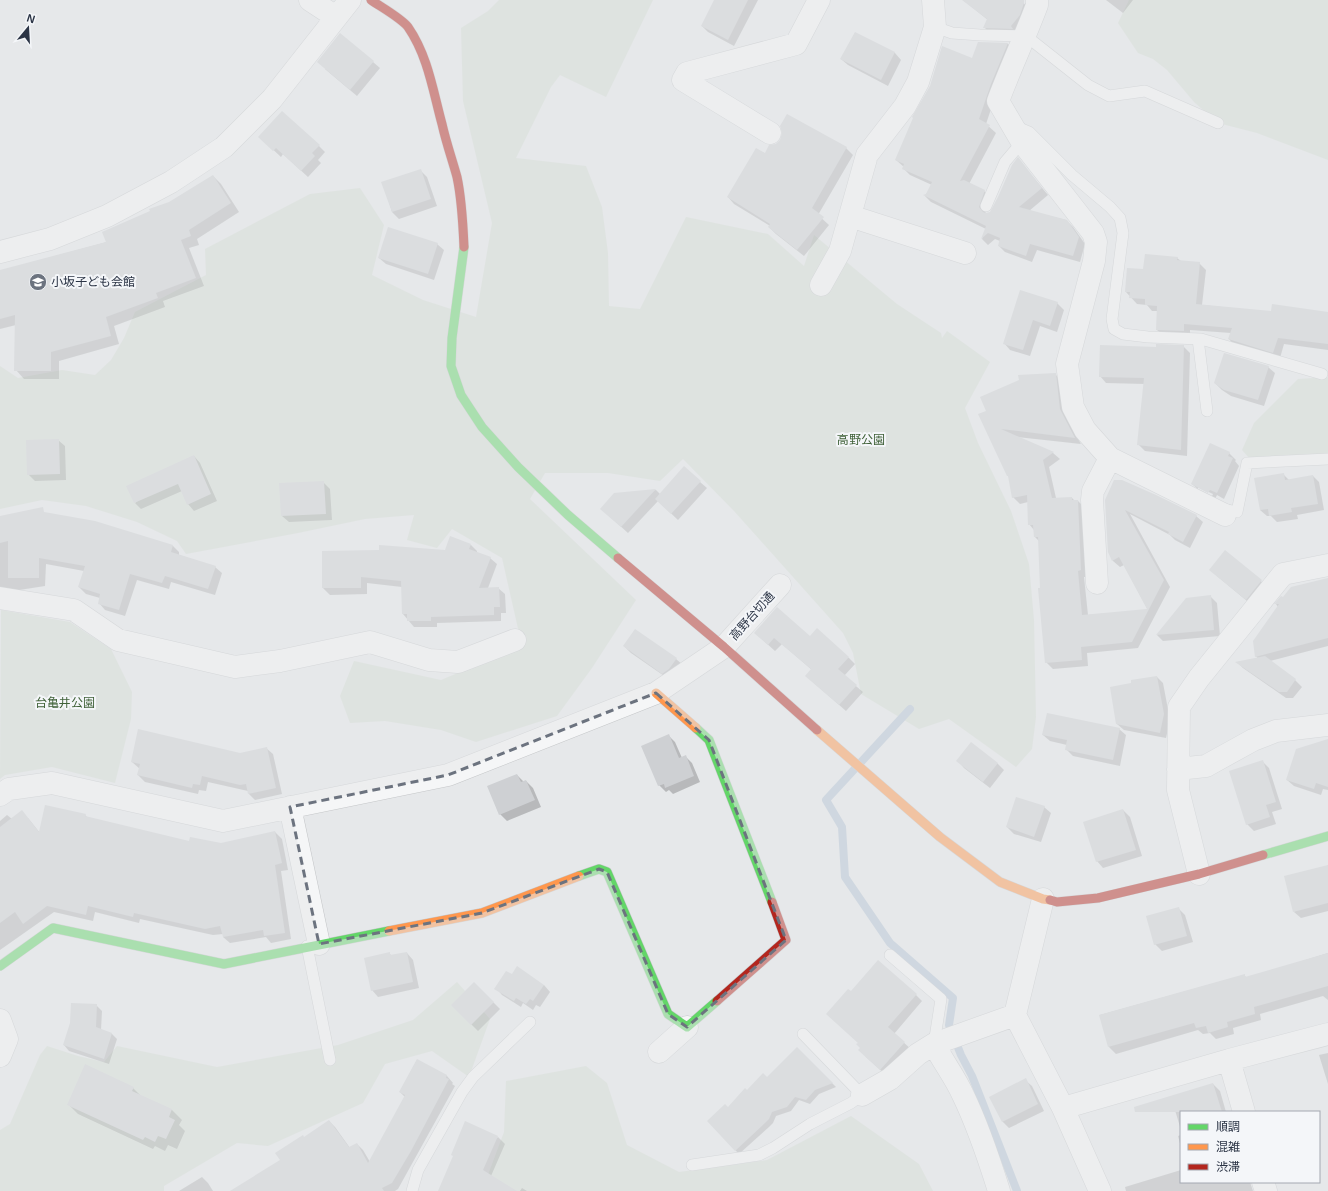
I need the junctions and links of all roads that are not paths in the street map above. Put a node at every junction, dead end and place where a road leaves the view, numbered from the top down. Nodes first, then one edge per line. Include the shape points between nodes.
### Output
1 (310, 0) edge
2 (371, 0) edge
3 (819, 0) edge
4 (933, 0) edge
5 (1037, 0) edge
6 (343, 8) edge
7 (935, 27) junction
8 (1026, 36) junction
9 (1218, 123) dead end
10 (770, 133) dead end
11 (1017, 133) junction
12 (986, 206) dead end
13 (850, 216) junction
14 (0, 252) edge
15 (965, 253) dead end
16 (821, 285) dead end
17 (1198, 339) junction
18 (1322, 374) dead end
19 (1207, 411) dead end
20 (1110, 458) junction
21 (1328, 459) edge
22 (1225, 515) joint
23 (1328, 565) edge
24 (1097, 583) dead end
25 (780, 585) dead end
26 (0, 598) edge
27 (515, 640) dead end
28 (724, 647) junction
29 (656, 693) junction
30 (1328, 725) edge
31 (1178, 769) junction
32 (0, 795) edge
33 (290, 808) junction
34 (1328, 836) edge
35 (1199, 874) junction
36 (1043, 900) junction
37 (313, 945) junction
38 (890, 955) dead end
39 (0, 966) edge
40 (1015, 1015) junction
41 (0, 1020) edge
42 (530, 1022) dead end
43 (687, 1027) junction
44 (803, 1034) dead end
45 (1328, 1034) edge
46 (934, 1044) junction
47 (659, 1052) dead end
48 (0, 1056) edge
49 (330, 1060) dead end
50 (1229, 1060) junction
51 (862, 1095) junction
52 (1063, 1108) junction
53 (1244, 1111) edge
54 (692, 1165) dead end
55 (412, 1191) edge
56 (999, 1191) edge
57 (1100, 1191) edge

1 - 6 street
2 - 28 street via 407,26 419,47 428,68 457,178 463,214 464,250 452,338 451,366 461,395 482,427 563,511
3 - 10 street via 796,44 687,73 683,80
4 - 7 street
5 - 8 street
6 - 14 street via 272,99 224,147 171,182 107,216 50,239
7 - 8 lane via 980,35
7 - 13 street via 918,82 905,106 867,155
8 - 9 lane via 1088,85 1109,96 1145,91
8 - 11 street via 998,101
11 - 12 lane
11 - 17 lane via 1029,132 1120,218 1123,233 1112,320 1114,329 1123,334 1148,337
11 - 20 street via 1093,232 1096,242 1094,261 1067,364 1073,407 1085,430
13 - 15 street
13 - 16 street via 840,251
17 - 18 lane
17 - 19 lane
20 - 22 street
20 - 24 street via 1093,491 1092,500
21 - 22 lane via 1247,463 1237,512 1228,510
23 - 31 street via 1282,574 1199,678 1179,707
25 - 28 street, 高野台切通
26 - 27 street via 74,610 118,640 235,667 280,661 370,642 429,660 458,662
28 - 29 street, 高野台切通
28 - 36 street via 940,837 1000,882
29 - 33 street, 高野台切通 via 448,775
29 - 43 street via 709,740 786,940
30 - 31 street via 1276,731 1253,740 1206,766
31 - 35 street via 1178,790
32 - 33 street, 高野台切通 via 9,789 52,783 223,821
33 - 37 street
34 - 35 street
35 - 36 street via 1098,898 1057,902
36 - 40 street
37 - 39 street via 224,964 53,928
37 - 43 street via 482,913 599,869 607,872 668,1014
37 - 49 lane
38 - 46 lane via 941,999
40 - 46 street
40 - 52 street
41 - 48 street via 7,1039
42 - 55 lane via 473,1077 462,1092 418,1170
43 - 47 street
44 - 51 lane
45 - 50 street
46 - 51 street via 918,1054 890,1079
46 - 56 street via 964,1097
50 - 52 street
50 - 53 street
51 - 54 lane via 759,1155
52 - 57 street

